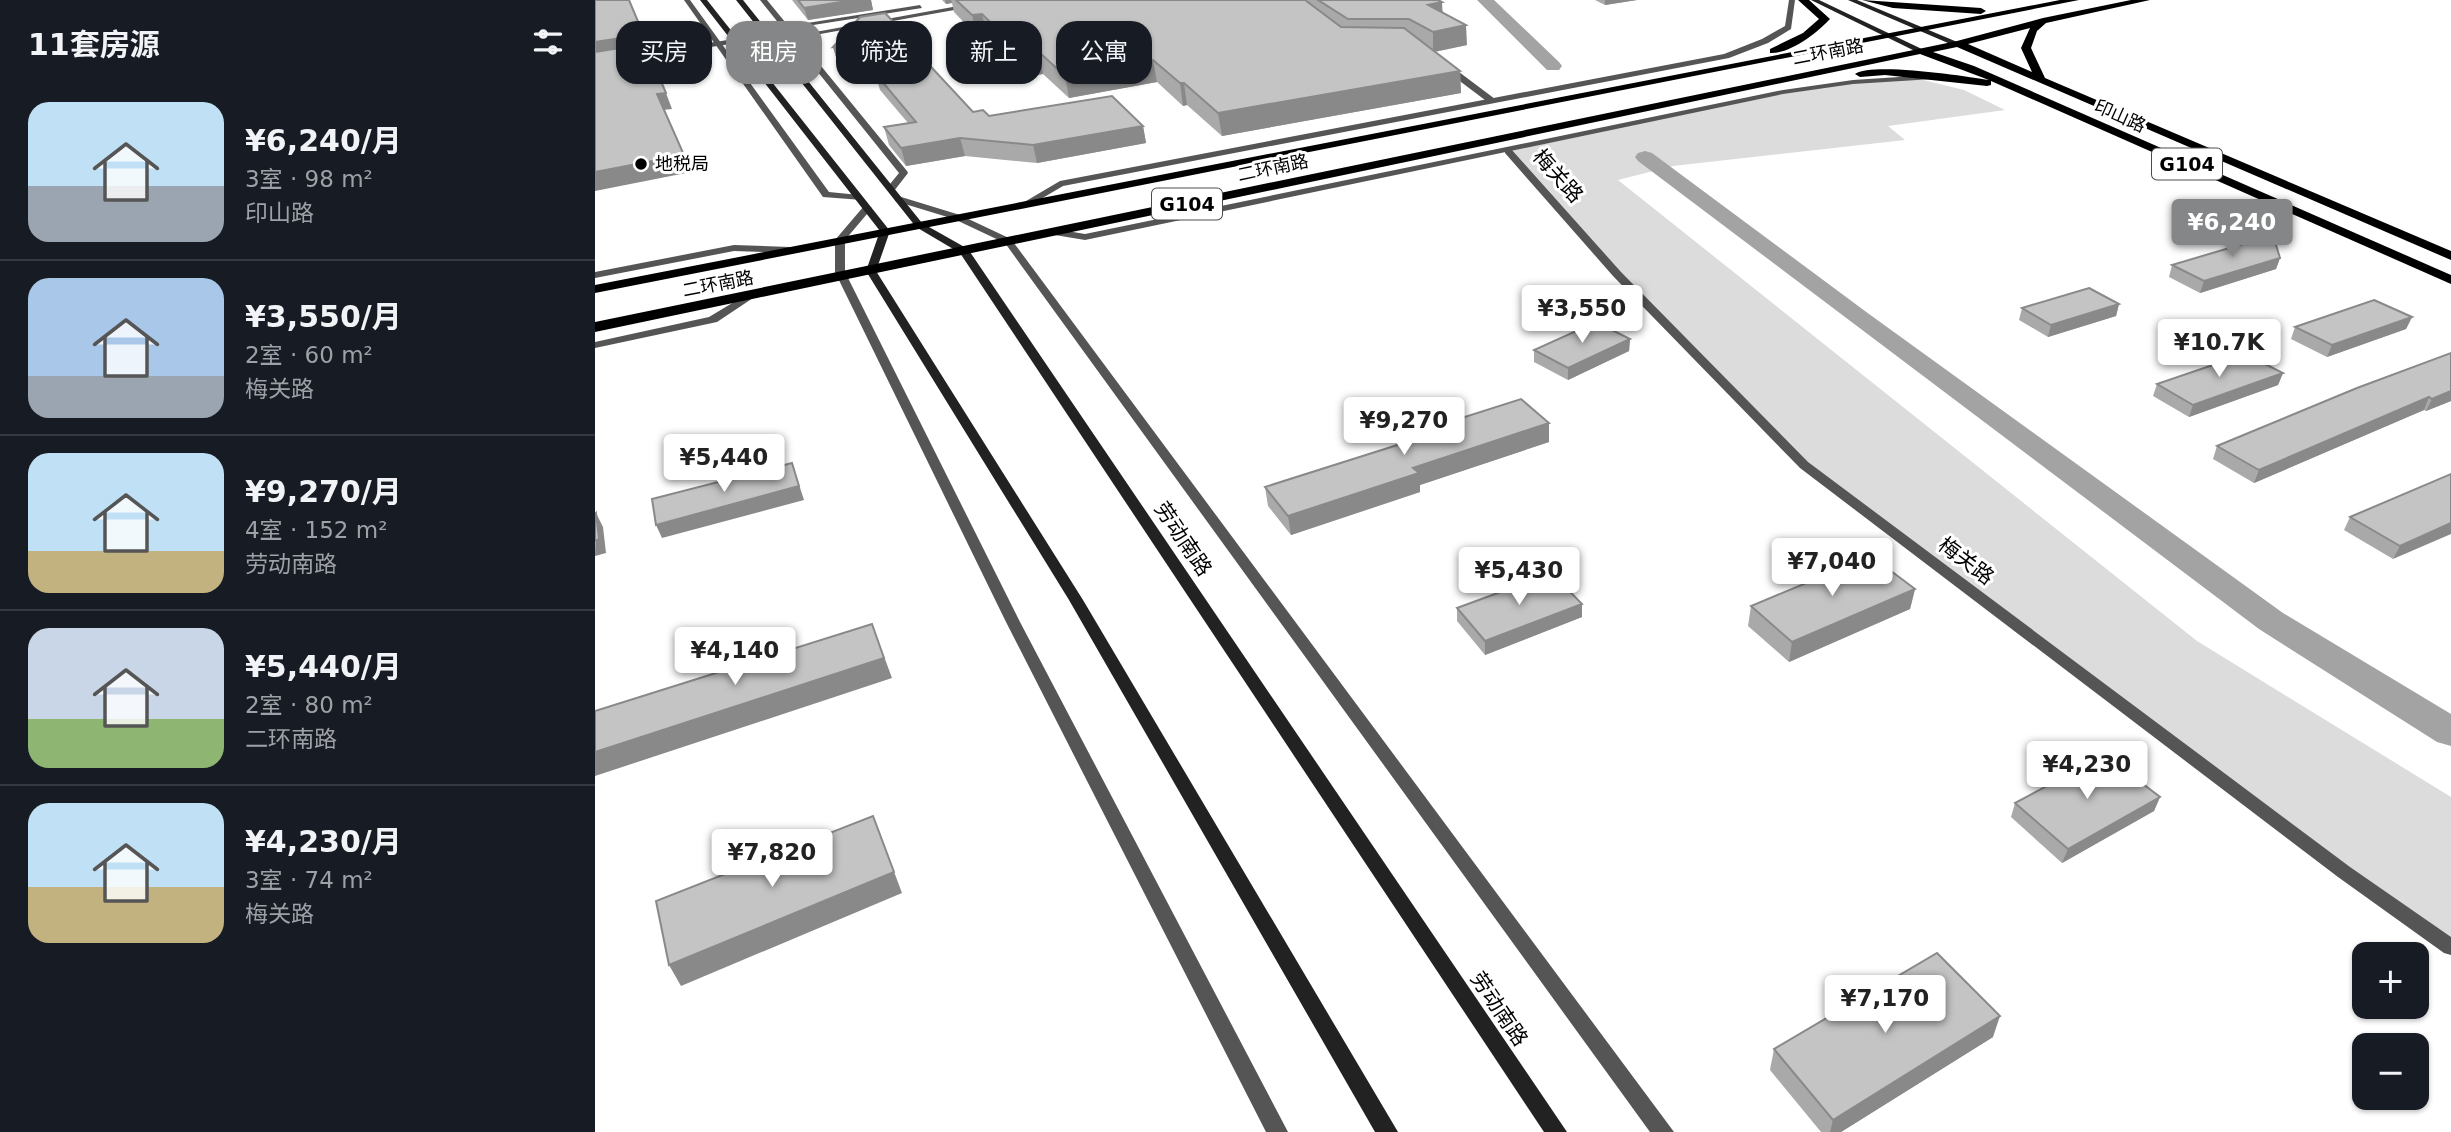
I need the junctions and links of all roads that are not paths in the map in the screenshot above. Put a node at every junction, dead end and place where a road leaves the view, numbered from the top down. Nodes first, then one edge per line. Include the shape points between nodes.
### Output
1 (687, 0) edge
2 (703, 0) edge
3 (739, 0) edge
4 (763, 0) edge
5 (1792, 0) edge
6 (1803, 0) edge
7 (1814, 0) edge
8 (1851, 0) edge
9 (1867, 0) edge
10 (2074, 0) edge
11 (2145, 0) edge
12 (978, 5) edge
13 (941, 9) junction
14 (2010, 13) junction
15 (755, 21) edge
16 (781, 21) edge
17 (822, 21) edge
18 (2043, 21) junction
19 (726, 28) edge
20 (1920, 30) junction
21 (822, 33) edge
22 (1891, 37) junction
23 (726, 42) edge
24 (719, 43) junction
25 (1958, 44) junction
26 (1922, 51) junction
27 (1754, 61) junction
28 (595, 63) edge
29 (1444, 65) edge
30 (822, 70) edge
31 (1932, 76) junction
32 (2040, 77) junction
33 (1779, 79) junction
34 (770, 84) edge
35 (805, 84) edge
36 (2009, 86) junction
37 (1492, 101) junction
38 (1508, 151) junction
39 (894, 194) junction
40 (863, 203) junction
41 (1026, 204) junction
42 (957, 218) junction
43 (919, 225) junction
44 (885, 231) junction
45 (1055, 232) junction
46 (840, 240) junction
47 (1008, 242) junction
48 (790, 250) junction
49 (964, 251) junction
50 (2451, 256) edge
51 (871, 271) junction
52 (595, 275) edge
53 (843, 277) junction
54 (2451, 280) edge
55 (595, 289) edge
56 (749, 296) junction
57 (595, 327) edge
58 (595, 345) edge
59 (2451, 947) edge
60 (1277, 1132) edge
61 (1387, 1132) edge
62 (1556, 1132) edge
63 (1663, 1132) edge

1 - 24 street
2 - 19 main road
3 - 15 main road, 劳动南路
4 - 16 street
5 - 37 street via 1788,27 1726,56
6 - 27 highway via 1825,19 1806,36
7 - 22 main road, 印山路
8 - 20 main road, 印山路
9 - 14 highway
10 - 14 highway, G104
11 - 18 highway, G104
12 - 13 street
13 - 17 street via 927,5
13 - 21 street
14 - 20 highway, G104
18 - 25 highway, G104
18 - 32 highway via 2033,30 2026,48
20 - 22 highway, 二环南路 / G104
20 - 25 main road, 印山路
22 - 26 main road, 印山路
22 - 27 highway, 二环南路 / G104
23 - 24 street
24 - 28 street
24 - 40 street via 826,195
25 - 26 highway, 二环南路 / G104
25 - 32 highway, 印山路 / G104
26 - 33 highway, 二环南路 / G104
26 - 36 highway, 印山路 / G104
27 - 41 highway, 二环南路 / G104
29 - 37 street
30 - 39 street via 904,173
31 - 33 highway via 1885,72
31 - 36 highway
31 - 38 street via 1783,92
32 - 50 highway, 印山路 / G104
33 - 45 highway, 二环南路 / G104
34 - 40 main road
35 - 39 main road, 劳动南路
36 - 54 highway, 印山路 / G104
37 - 41 street via 1060,184
38 - 45 street via 1085,237
38 - 59 street, 梅关路 via 1617,274 1804,465 2344,872
39 - 42 street
39 - 43 main road, 劳动南路
40 - 44 main road
40 - 46 street
41 - 42 highway, 二环南路 / G104
42 - 43 highway, 二环南路 / G104
42 - 47 street
43 - 44 highway, 二环南路 / G104
43 - 49 main road, 劳动南路
44 - 46 highway, 二环南路 / G104
44 - 51 main road
45 - 47 highway, 二环南路 / G104
46 - 48 highway, 二环南路 / G104
46 - 53 street
47 - 49 highway, 二环南路 / G104
47 - 63 street
48 - 52 street via 734,248
48 - 55 highway, 二环南路 / G104
49 - 51 highway, 二环南路 / G104
49 - 62 main road, 劳动南路
51 - 53 highway, 二环南路 / G104
51 - 61 main road via 1076,600
53 - 56 highway, 二环南路 / G104
53 - 60 street via 1013,622
56 - 57 highway, 二环南路 / G104
56 - 58 street via 713,320

